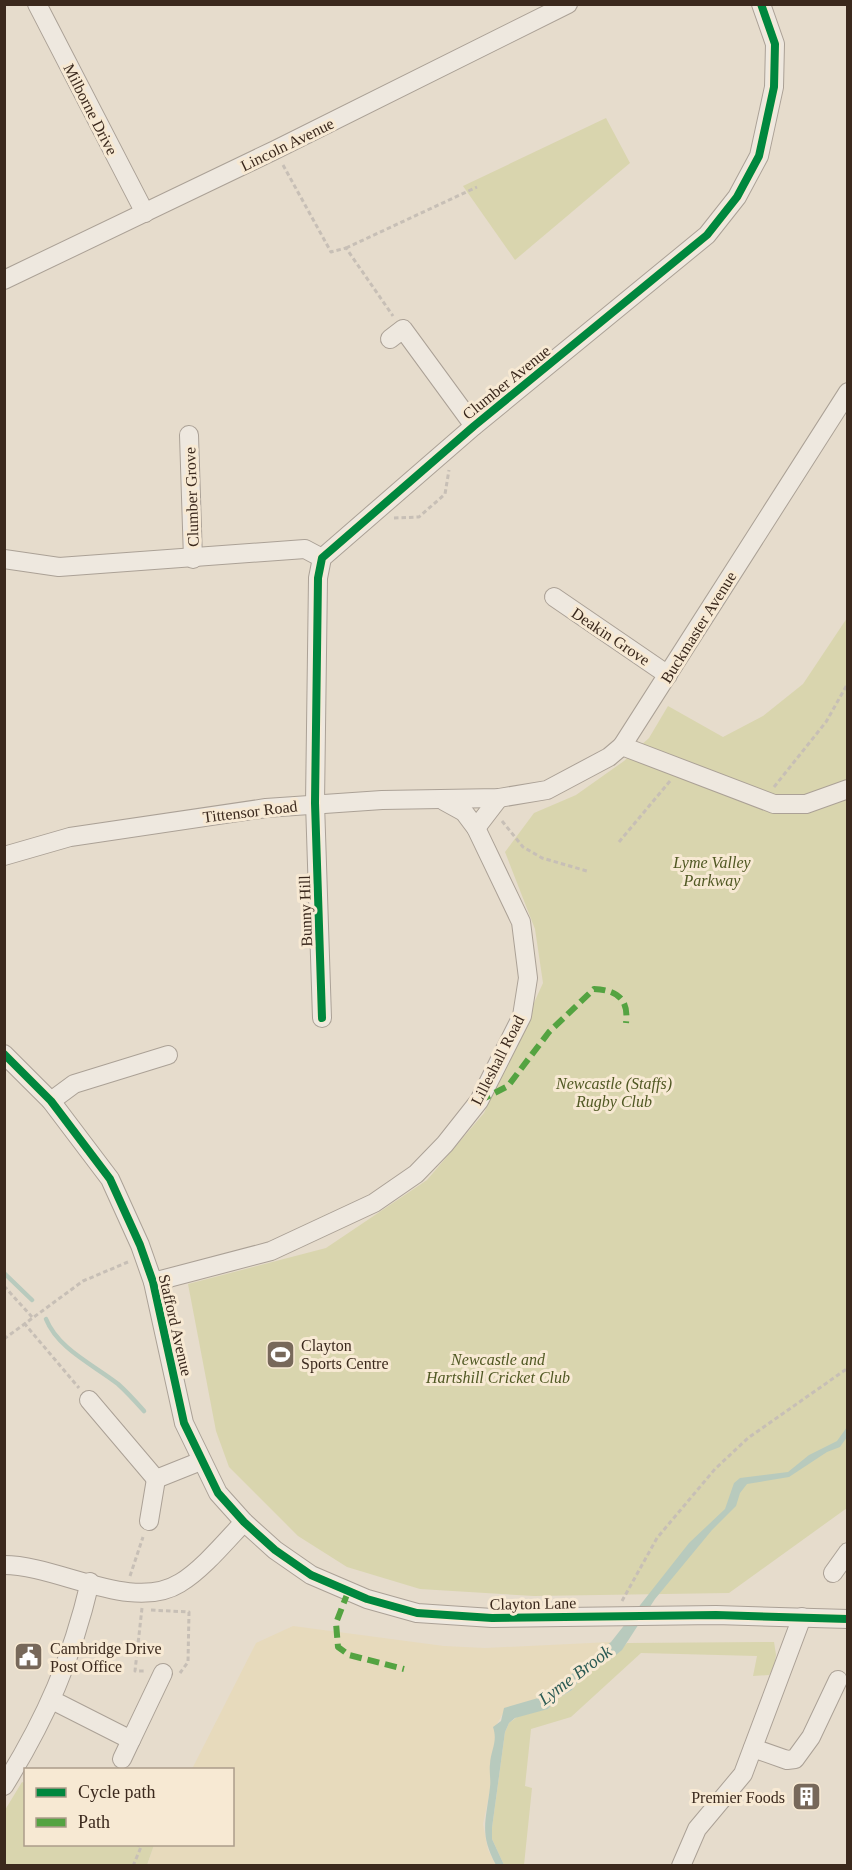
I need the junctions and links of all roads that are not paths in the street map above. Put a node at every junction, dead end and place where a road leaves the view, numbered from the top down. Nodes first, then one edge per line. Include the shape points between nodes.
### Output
1 (37, 4) edge
2 (568, 4) edge
3 (761, 4) edge
4 (145, 213) junction
5 (4, 280) edge
6 (396, 334) road end
7 (848, 392) edge
8 (474, 426) junction
9 (189, 435) dead end
10 (322, 558) junction
11 (4, 559) edge
12 (193, 559) junction
13 (554, 597) dead end
14 (668, 675) junction
15 (622, 746) junction
16 (848, 789) edge
17 (442, 800) junction
18 (315, 803) junction
19 (495, 803) junction
20 (476, 828) junction
21 (4, 856) edge
22 (322, 1018) dead end
23 (4, 1054) edge
24 (168, 1055) dead end
25 (51, 1101) junction
26 (153, 1282) junction
27 (89, 1400) road end
28 (201, 1461) junction
29 (156, 1479) junction
30 (149, 1521) road end
31 (244, 1522) junction
32 (848, 1552) edge
33 (4, 1565) edge
34 (833, 1573) dead end
35 (90, 1582) junction
36 (802, 1617) junction
37 (848, 1618) edge
38 (163, 1673) road end
39 (838, 1680) dead end
40 (52, 1700) junction
41 (131, 1740) junction
42 (753, 1748) junction
43 (122, 1759) dead end
44 (10, 1765) edge
45 (4, 1786) edge
46 (681, 1866) edge

1 - 4 street, Milborne Drive
2 - 4 street, Lincoln Avenue
3 - 8 street, Clumber Avenue via 775,44 774,87 759,156 737,197 707,235
4 - 5 street, Lincoln Avenue
6 - 8 street
7 - 14 street, Buckmaster Avenue
8 - 10 street, Clumber Avenue
9 - 12 street, Clumber Grove
10 - 12 street via 305,549
10 - 18 street via 318,578
11 - 12 street via 59,567
13 - 14 street, Deakin Grove
14 - 15 street, Buckmaster Avenue
15 - 16 street via 763,800 791,806
15 - 19 street, Buckmaster Avenue via 582,773 547,790
17 - 18 street, Tittensor Road
17 - 19 street, Tittensor Road
17 - 20 street, Lilleshall Road via 464,812
18 - 21 street, Tittensor Road via 81,835
18 - 22 street, Bunny Hill
19 - 20 street
20 - 26 street, Lilleshall Road via 521,922 528,978 522,1016 479,1101 416,1174 374,1203 272,1251
23 - 25 street, Stafford Avenue
24 - 25 street via 74,1084
25 - 26 street, Stafford Avenue via 110,1179
26 - 28 street, Stafford Avenue via 184,1423
27 - 29 street
28 - 29 street
28 - 31 street, Stafford Avenue via 218,1493
29 - 30 street
31 - 35 street via 182,1582 142,1602
31 - 36 street, Clayton Lane via 311,1575 367,1599 417,1613 492,1618
32 - 34 street
33 - 35 street
35 - 40 street via 77,1636
36 - 37 street, Clayton Lane
36 - 42 street
38 - 41 street
39 - 42 street via 811,1737 795,1759
40 - 41 street
40 - 44 street
41 - 43 street
42 - 46 street via 743,1774 697,1829
44 - 45 street

